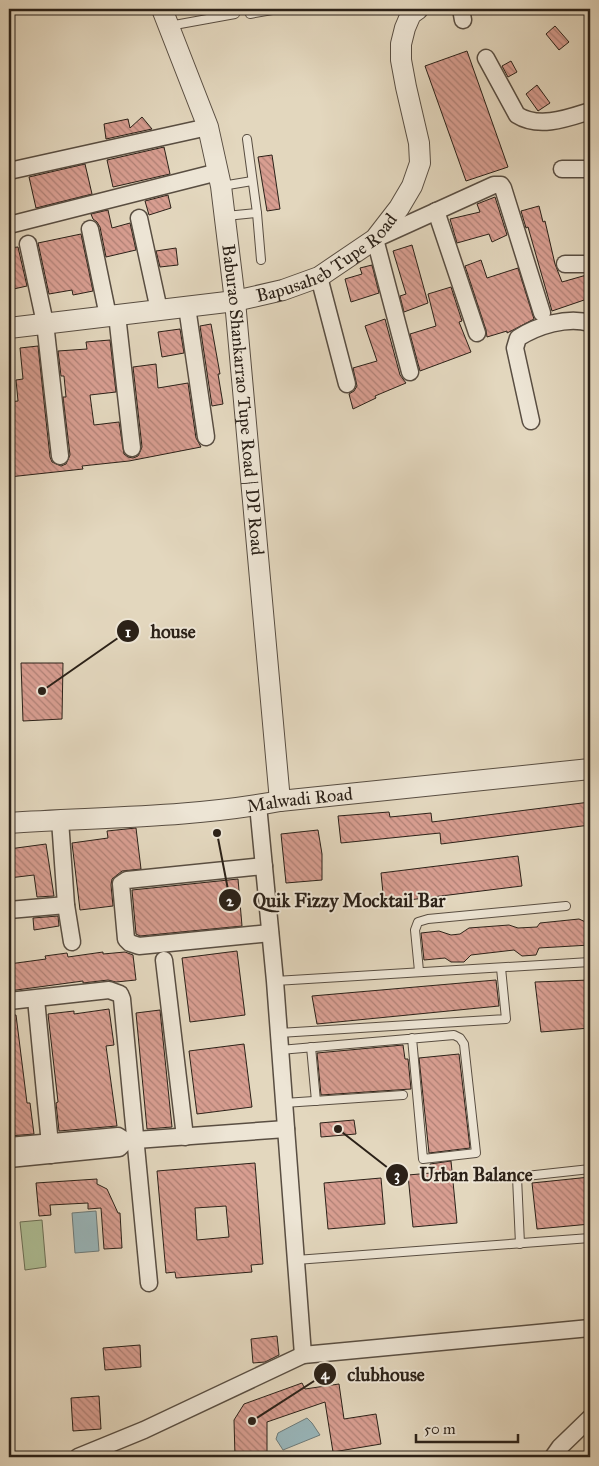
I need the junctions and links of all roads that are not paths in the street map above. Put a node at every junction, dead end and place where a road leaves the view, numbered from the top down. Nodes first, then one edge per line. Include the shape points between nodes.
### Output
1 (234, 9) edge
2 (250, 9) edge
3 (278, 9) edge
4 (418, 9) edge
5 (166, 17) edge
6 (486, 58) dead end
7 (590, 111) edge
8 (208, 127) junction
9 (247, 140) dead end
10 (562, 169) dead end
11 (590, 169) edge
12 (9, 171) edge
13 (219, 179) junction
14 (252, 181) junction
15 (436, 211) junction
16 (257, 213) junction
17 (224, 216) junction
18 (139, 218) dead end
19 (9, 225) edge
20 (90, 229) dead end
21 (375, 239) junction
22 (28, 244) dead end
23 (261, 260) dead end
24 (565, 264) dead end
25 (590, 264) edge
26 (319, 277) junction
27 (235, 301) junction
28 (187, 307) junction
29 (159, 310) junction
30 (542, 313) dead end
31 (112, 316) junction
32 (45, 323) junction
33 (590, 323) edge
34 (9, 328) edge
35 (477, 333) dead end
36 (410, 372) dead end
37 (347, 384) dead end
38 (531, 421) dead end
39 (206, 437) dead end
40 (132, 448) dead end
41 (60, 456) dead end
42 (590, 769) edge
43 (280, 801) junction
44 (258, 805) junction
45 (60, 820) junction
46 (9, 823) edge
47 (264, 866) junction
48 (66, 905) junction
49 (566, 906) dead end
50 (9, 910) edge
51 (270, 933) junction
52 (72, 942) dead end
53 (164, 960) dead end
54 (590, 962) edge
55 (501, 968) junction
56 (419, 971) junction
57 (275, 981) junction
58 (36, 998) junction
59 (9, 1001) edge
60 (279, 1033) junction
61 (412, 1038) junction
62 (311, 1047) junction
63 (280, 1050) junction
64 (403, 1095) dead end
65 (316, 1101) junction
66 (284, 1103) junction
67 (286, 1128) junction
68 (185, 1137) junction
69 (131, 1141) junction
70 (9, 1146) edge
71 (50, 1149) junction
72 (9, 1159) edge
73 (590, 1169) edge
74 (590, 1238) edge
75 (520, 1244) junction
76 (296, 1260) junction
77 (149, 1283) dead end
78 (590, 1328) edge
79 (302, 1355) junction
80 (590, 1418) edge
81 (78, 1457) edge
82 (553, 1457) edge

1 - 5 lane via 235,14
2 - 3 lane via 250,14
4 - 21 street, Bapusaheb Tupe Road via 411,14 401,44 420,163 399,208
5 - 8 street, Baburao Shankarrao Tupe Road | DP Road
6 - 7 street via 518,115 525,120 563,120
8 - 12 street
8 - 13 street, Baburao Shankarrao Tupe Road | DP Road
9 - 14 lane
10 - 11 street
13 - 14 lane
13 - 17 street, Baburao Shankarrao Tupe Road | DP Road
13 - 19 street
14 - 16 lane
15 - 21 street
15 - 30 street via 494,185 501,185
15 - 35 street
16 - 17 lane
16 - 23 lane
17 - 27 street, Baburao Shankarrao Tupe Road | DP Road
18 - 29 street
20 - 31 street
21 - 26 street, Bapusaheb Tupe Road
21 - 36 street
22 - 32 street
24 - 25 street
26 - 27 street, Bapusaheb Tupe Road via 283,290
26 - 37 street
27 - 28 street, Bapusaheb Tupe Road
27 - 43 street, Baburao Shankarrao Tupe Road | DP Road
28 - 29 street, Bapusaheb Tupe Road
28 - 39 street
29 - 31 street, Bapusaheb Tupe Road
31 - 32 street, Bapusaheb Tupe Road
31 - 40 street
32 - 34 street, Bapusaheb Tupe Road
32 - 41 street
33 - 38 street via 574,320 551,324 518,338 515,348
42 - 43 street, Malwadi Road
43 - 44 street, Malwadi Road
44 - 45 street, Malwadi Road
44 - 47 street
45 - 46 street, Malwadi Road
45 - 48 street
47 - 51 street
47 - 51 street via 127,880 121,884 125,931 126,939 139,946
48 - 50 street
48 - 52 street
49 - 56 lane via 418,922 415,930
51 - 57 street
53 - 68 street
54 - 55 lane
55 - 56 lane
55 - 60 lane via 506,1020
56 - 57 lane
57 - 60 street
58 - 59 street
58 - 69 street via 109,990 120,994
58 - 71 street
60 - 63 street
61 - 61 lane via 454,1035 464,1044 476,1153 423,1159
61 - 62 lane
62 - 63 lane
62 - 65 lane
63 - 66 street
64 - 65 lane
65 - 66 lane
66 - 67 street
67 - 68 street
67 - 76 street
68 - 69 street
69 - 71 street via 119,1148
69 - 77 street
70 - 71 street
71 - 72 street
73 - 75 lane via 516,1177
74 - 75 lane
75 - 76 lane
76 - 79 street
78 - 79 street
79 - 81 street via 144,1430
80 - 82 street

